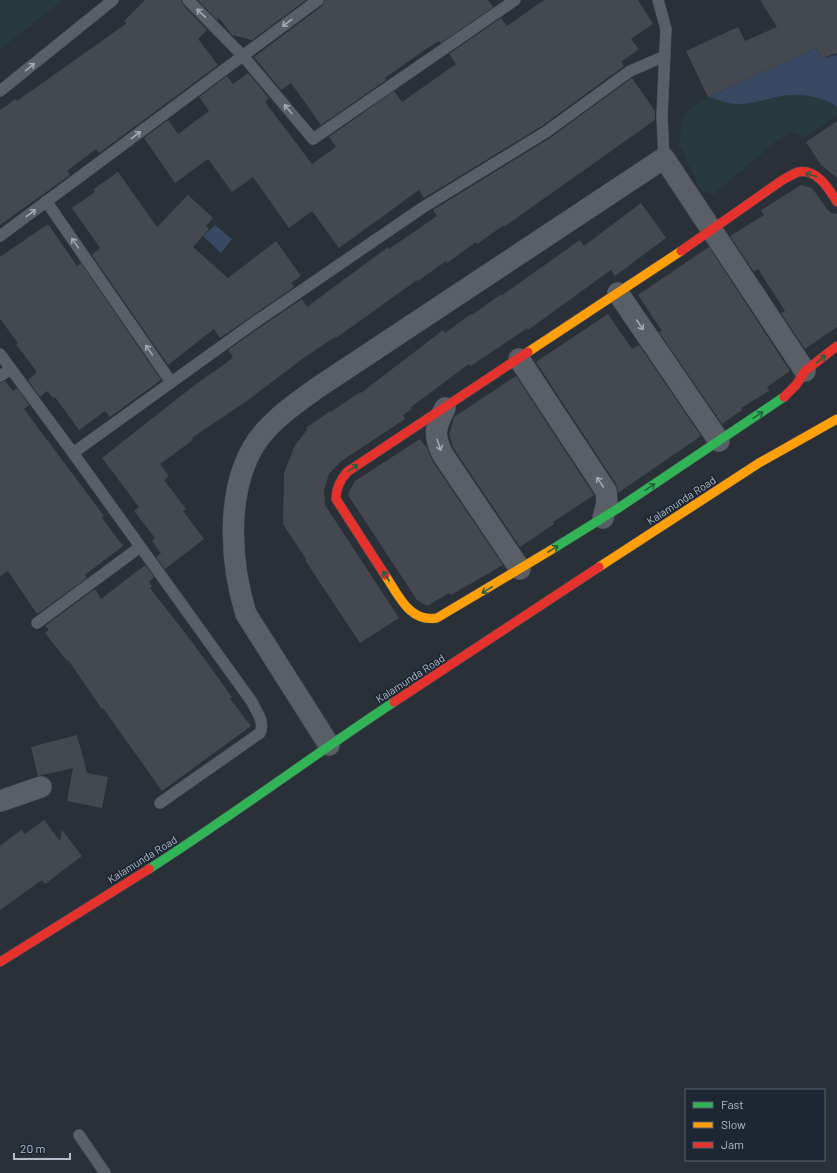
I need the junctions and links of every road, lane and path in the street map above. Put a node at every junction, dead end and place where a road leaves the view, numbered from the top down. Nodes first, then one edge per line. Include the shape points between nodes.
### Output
1 (113, 0) edge
2 (188, 0) edge
3 (318, 0) edge
4 (515, 0) edge
5 (658, 0) edge
6 (243, 56) junction
7 (665, 56) junction
8 (0, 91) edge
9 (664, 158) junction
10 (46, 202) junction
11 (837, 202) edge
12 (713, 229) junction
13 (0, 236) edge
14 (618, 293) junction
15 (837, 346) edge
16 (0, 354) edge
17 (519, 359) junction
18 (11, 369) junction
19 (805, 371) junction
20 (0, 376) edge
21 (171, 382) junction
22 (450, 405) junction
23 (837, 419) edge
24 (719, 441) junction
25 (73, 453) junction
26 (602, 518) junction
27 (140, 547) junction
28 (520, 569) junction
29 (37, 623) dead end
30 (329, 745) junction
31 (41, 786) dead end
32 (0, 801) edge
33 (160, 803) dead end
34 (0, 962) edge
35 (79, 1135) dead end
36 (105, 1173) edge

8 -> 1 lane
6 -> 2 lane
3 -> 6 lane
4 -> 6 lane via 313,139
5 - 7 lane via 666,28
10 -> 6 lane
7 - 9 lane via 662,116
7 - 21 lane via 630,71 546,132 422,208
9 - 12 street
9 - 30 street via 316,388 265,431 250,456 239,482 234,506 235,556 240,594 246,614
13 -> 10 lane
21 -> 10 lane
11 -> 12 street via 819,178 809,173 798,172
12 - 14 street
12 - 19 street
14 - 17 street
14 -> 24 street
19 -> 15 street
16 - 18 lane
17 - 22 street
26 -> 17 street via 607,503 606,491
18 - 20 lane
18 - 25 lane
24 -> 19 street via 780,400 796,385
21 - 25 lane
22 -> 28 street via 438,422 437,443
28 -> 22 street via 449,613 425,620 407,608 336,499 340,479 347,472
23 - 30 street, Kalamunda Road via 759,464
26 -> 24 street
25 - 27 lane
28 -> 26 street
27 - 29 lane
27 - 33 lane via 252,702 261,719 262,727 260,733
30 - 34 street, Kalamunda Road via 188,844
31 - 32 street
35 - 36 lane

